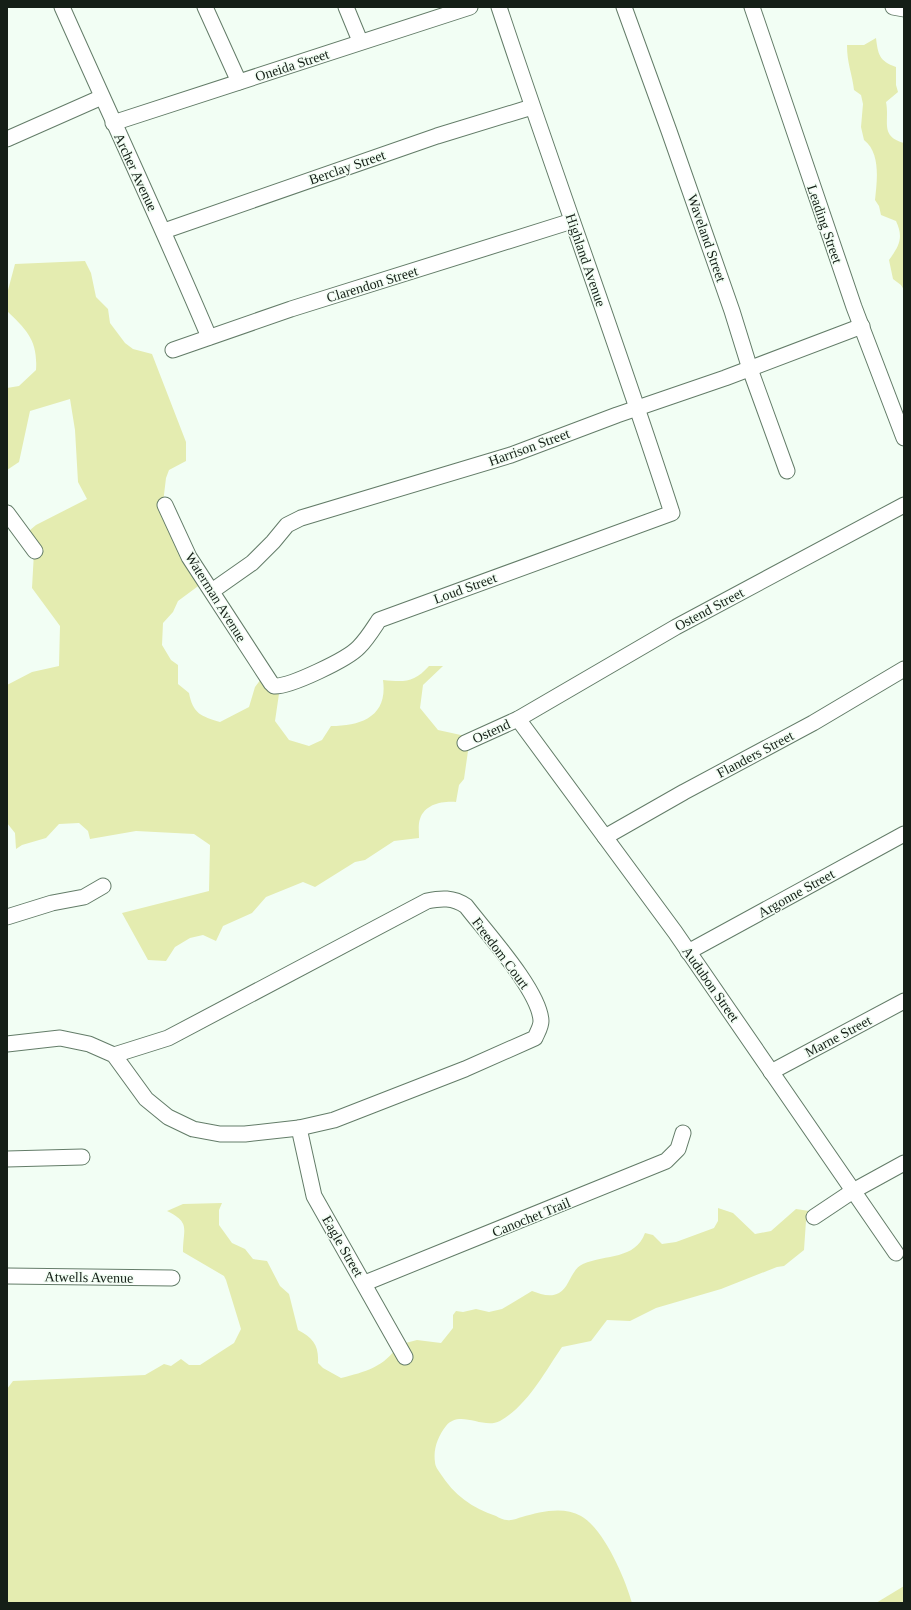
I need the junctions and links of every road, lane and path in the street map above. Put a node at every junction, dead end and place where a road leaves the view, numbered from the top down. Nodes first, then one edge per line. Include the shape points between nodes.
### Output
1 (62, 7) edge
2 (205, 7) edge
3 (346, 7) edge
4 (470, 7) edge
5 (499, 7) edge
6 (624, 7) edge
7 (752, 7) edge
8 (893, 7) edge
9 (904, 9) edge
10 (360, 41) junction
11 (239, 82) junction
12 (102, 97) junction
13 (532, 107) junction
14 (113, 123) junction
15 (7, 139) edge
16 (572, 221) junction
17 (164, 231) junction
18 (862, 326) junction
19 (209, 337) junction
20 (173, 350) dead end
21 (750, 369) junction
22 (638, 408) junction
23 (904, 438) edge
24 (787, 471) dead end
25 (165, 505) dead end
26 (904, 505) edge
27 (7, 513) edge
28 (672, 513) joint
29 (35, 551) dead end
30 (212, 591) junction
31 (904, 669) edge
32 (274, 686) joint
33 (518, 719) junction
34 (465, 743) dead end
35 (904, 834) edge
36 (605, 837) junction
37 (103, 886) dead end
38 (7, 917) edge
39 (688, 952) junction
40 (904, 1001) edge
41 (7, 1044) edge
42 (114, 1055) junction
43 (771, 1072) junction
44 (299, 1128) junction
45 (683, 1133) dead end
46 (82, 1157) dead end
47 (7, 1159) edge
48 (904, 1163) edge
49 (853, 1191) junction
50 (814, 1217) dead end
51 (896, 1253) dead end
52 (7, 1276) edge
53 (172, 1278) dead end
54 (365, 1283) junction
55 (405, 1357) dead end

1 - 12 street, Archer Avenue
2 - 11 street
3 - 10 street
4 - 10 street, Oneida Street
5 - 13 street, Highland Avenue
6 - 21 street, Waveland Street via 722,281
7 - 18 street, Leading Street
8 - 9 street
10 - 11 street, Oneida Street
11 - 14 street, Oneida Street
12 - 14 street, Archer Avenue
12 - 15 street
13 - 16 street, Highland Avenue
13 - 17 street, Berclay Street via 437,136
14 - 17 street, Archer Avenue
16 - 19 street, Clarendon Street
16 - 22 street, Highland Avenue
17 - 19 street, Archer Avenue
18 - 21 street, Harrison Street
18 - 23 street, Leading Street
19 - 20 street, Clarendon Street
21 - 22 street, Harrison Street
21 - 24 street, Waveland Street
22 - 28 street, Highland Avenue
22 - 30 street, Harrison Street via 511,455 302,518 287,525 252,562
25 - 30 street, Waterman Avenue via 189,556
26 - 33 street, Ostend Street via 676,626
27 - 29 street
28 - 32 street, Loud Street via 379,620 359,648 289,684
30 - 32 street, Waterman Avenue
31 - 36 street, Flanders Street via 813,723
33 - 34 street, Ostend
33 - 36 street, Audubon Street
35 - 39 street, Argonne Street
36 - 39 street, Audubon Street
37 - 38 street via 84,897 52,903
39 - 43 street, Audubon Street
40 - 43 street, Marne Street
41 - 42 street via 60,1038 89,1044
42 - 44 street, Freedom Court via 146,1099 180,1124 220,1134 264,1133
42 - 44 street, Freedom Court via 168,1038 427,901 441,898 459,901 466,906 528,986 539,1009 541,1021 535,1038 466,1069 355,1112
43 - 49 street, Audubon Street
44 - 54 street, Eagle Street via 314,1196
45 - 54 street, Canochet Trail via 678,1150 666,1161
46 - 47 street
48 - 49 street
49 - 50 street
49 - 51 street, Audubon Street
52 - 53 street, Atwells Avenue
54 - 55 street, Eagle Street

